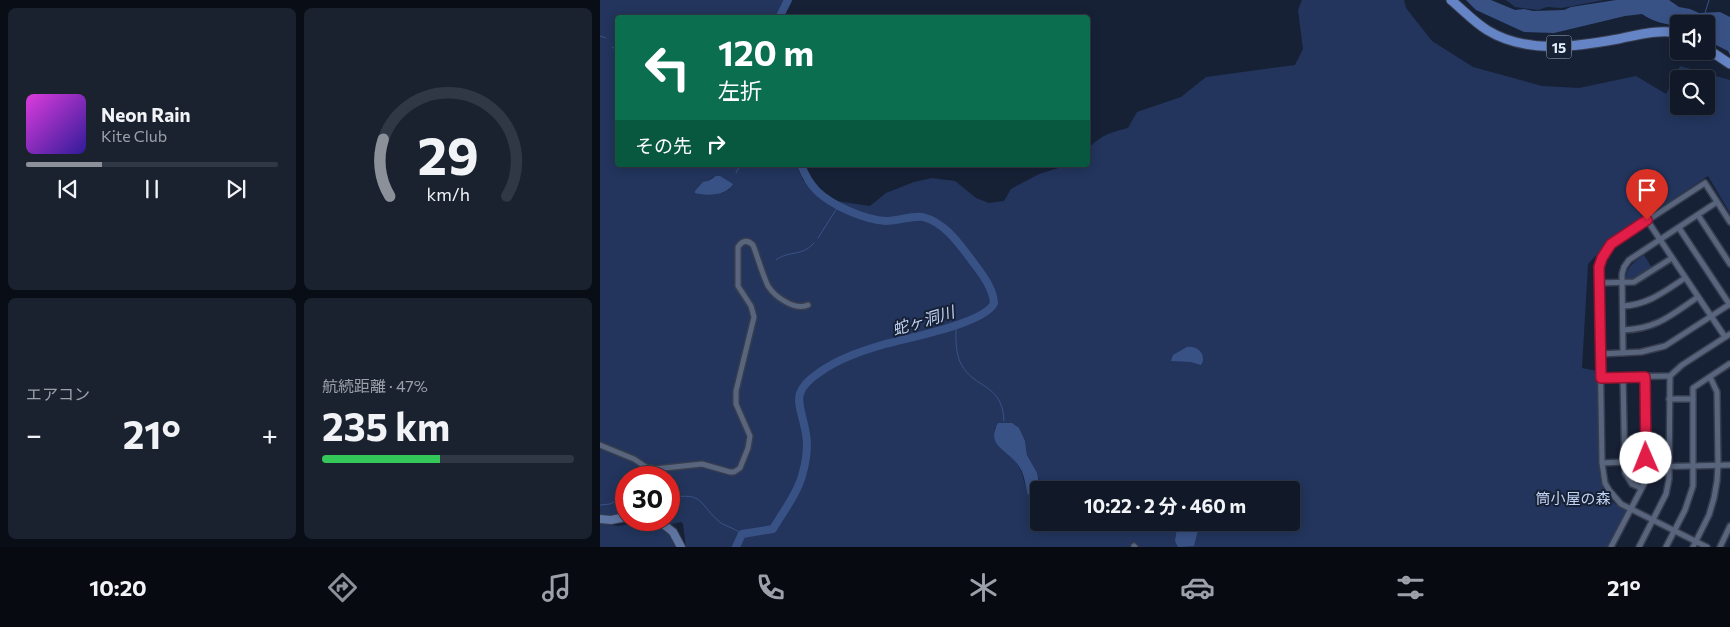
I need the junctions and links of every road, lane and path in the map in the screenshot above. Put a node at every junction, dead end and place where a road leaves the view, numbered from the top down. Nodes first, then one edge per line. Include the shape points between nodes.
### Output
1 (1451, 0) edge
2 (1670, 33) edge
3 (1715, 54) edge
4 (1730, 64) edge
5 (1717, 202) junction
6 (1698, 215) junction
7 (1647, 220) junction
8 (1730, 222) edge
9 (1679, 228) junction
10 (1660, 240) junction
11 (1672, 258) junction
12 (1730, 264) edge
13 (1685, 278) junction
14 (1598, 283) junction
15 (1622, 283) junction
16 (1698, 297) junction
17 (808, 305) dead end
18 (1730, 305) edge
19 (1623, 306) junction
20 (1711, 317) junction
21 (1624, 330) junction
22 (1728, 335) edge
23 (1600, 354) junction
24 (1623, 354) junction
25 (1730, 364) edge
26 (1670, 376) junction
27 (1624, 377) junction
28 (1645, 377) junction
29 (1710, 377) junction
30 (1601, 378) junction
31 (1668, 399) junction
32 (1693, 399) junction
33 (600, 445) edge
34 (1624, 462) junction
35 (1602, 463) junction
36 (1694, 465) junction
37 (1718, 465) junction
38 (1730, 465) edge
39 (1670, 466) junction
40 (1647, 467) junction
41 (1641, 488) junction
42 (1631, 508) junction
43 (600, 519) edge
44 (615, 519) edge
45 (1653, 519) junction
46 (1730, 526) edge
47 (672, 531) edge
48 (1674, 531) junction
49 (1695, 544) edge
50 (681, 547) edge
51 (1611, 547) edge
52 (1639, 547) edge
53 (1666, 547) edge
54 (1707, 547) edge
55 (1720, 547) edge

1 - 2 main road, 15 via 1489,31 1532,45 1579,46 1656,32
3 - 4 main road
5 - 6 street
5 - 7 street via 1705,182
5 - 8 street
6 - 9 street
6 - 12 street
7 - 10 street
7 - 14 street via 1611,244 1599,267
9 - 10 street
9 - 18 street
10 - 11 street
10 - 15 street via 1629,260 1624,267
11 - 13 street
11 - 15 street via 1639,280
13 - 16 street
13 - 19 street via 1649,302
14 - 15 street
14 - 23 street
15 - 19 street
16 - 20 street
16 - 21 street via 1653,326
17 - 33 street via 792,305 776,294 768,285 753,245 741,243 738,247 738,286 754,317 736,390 736,404 750,442 736,471 702,464 650,468
18 - 20 street
19 - 21 street
20 - 22 street
20 - 24 street via 1665,346
21 - 24 street
22 - 26 street
23 - 24 street
23 - 30 street
25 - 29 street
26 - 28 street
26 - 31 street
27 - 28 street
27 - 30 street
27 - 34 street
28 - 40 street
29 - 32 street via 1693,388
29 - 37 street via 1717,392
30 - 35 street
31 - 32 street
31 - 39 street
32 - 36 street
34 - 35 street
34 - 41 street via 1626,476
35 - 42 street via 1608,490 1621,504
36 - 37 street
36 - 39 street
36 - 48 street via 1690,497
37 - 38 street
37 - 49 street via 1714,498
39 - 40 street
39 - 45 street via 1666,494
40 - 41 street
41 - 42 street
42 - 45 street
42 - 51 street
43 - 44 main road
45 - 48 street
45 - 52 street
46 - 55 street
47 - 50 main road
48 - 49 street
48 - 53 street
49 - 54 street

